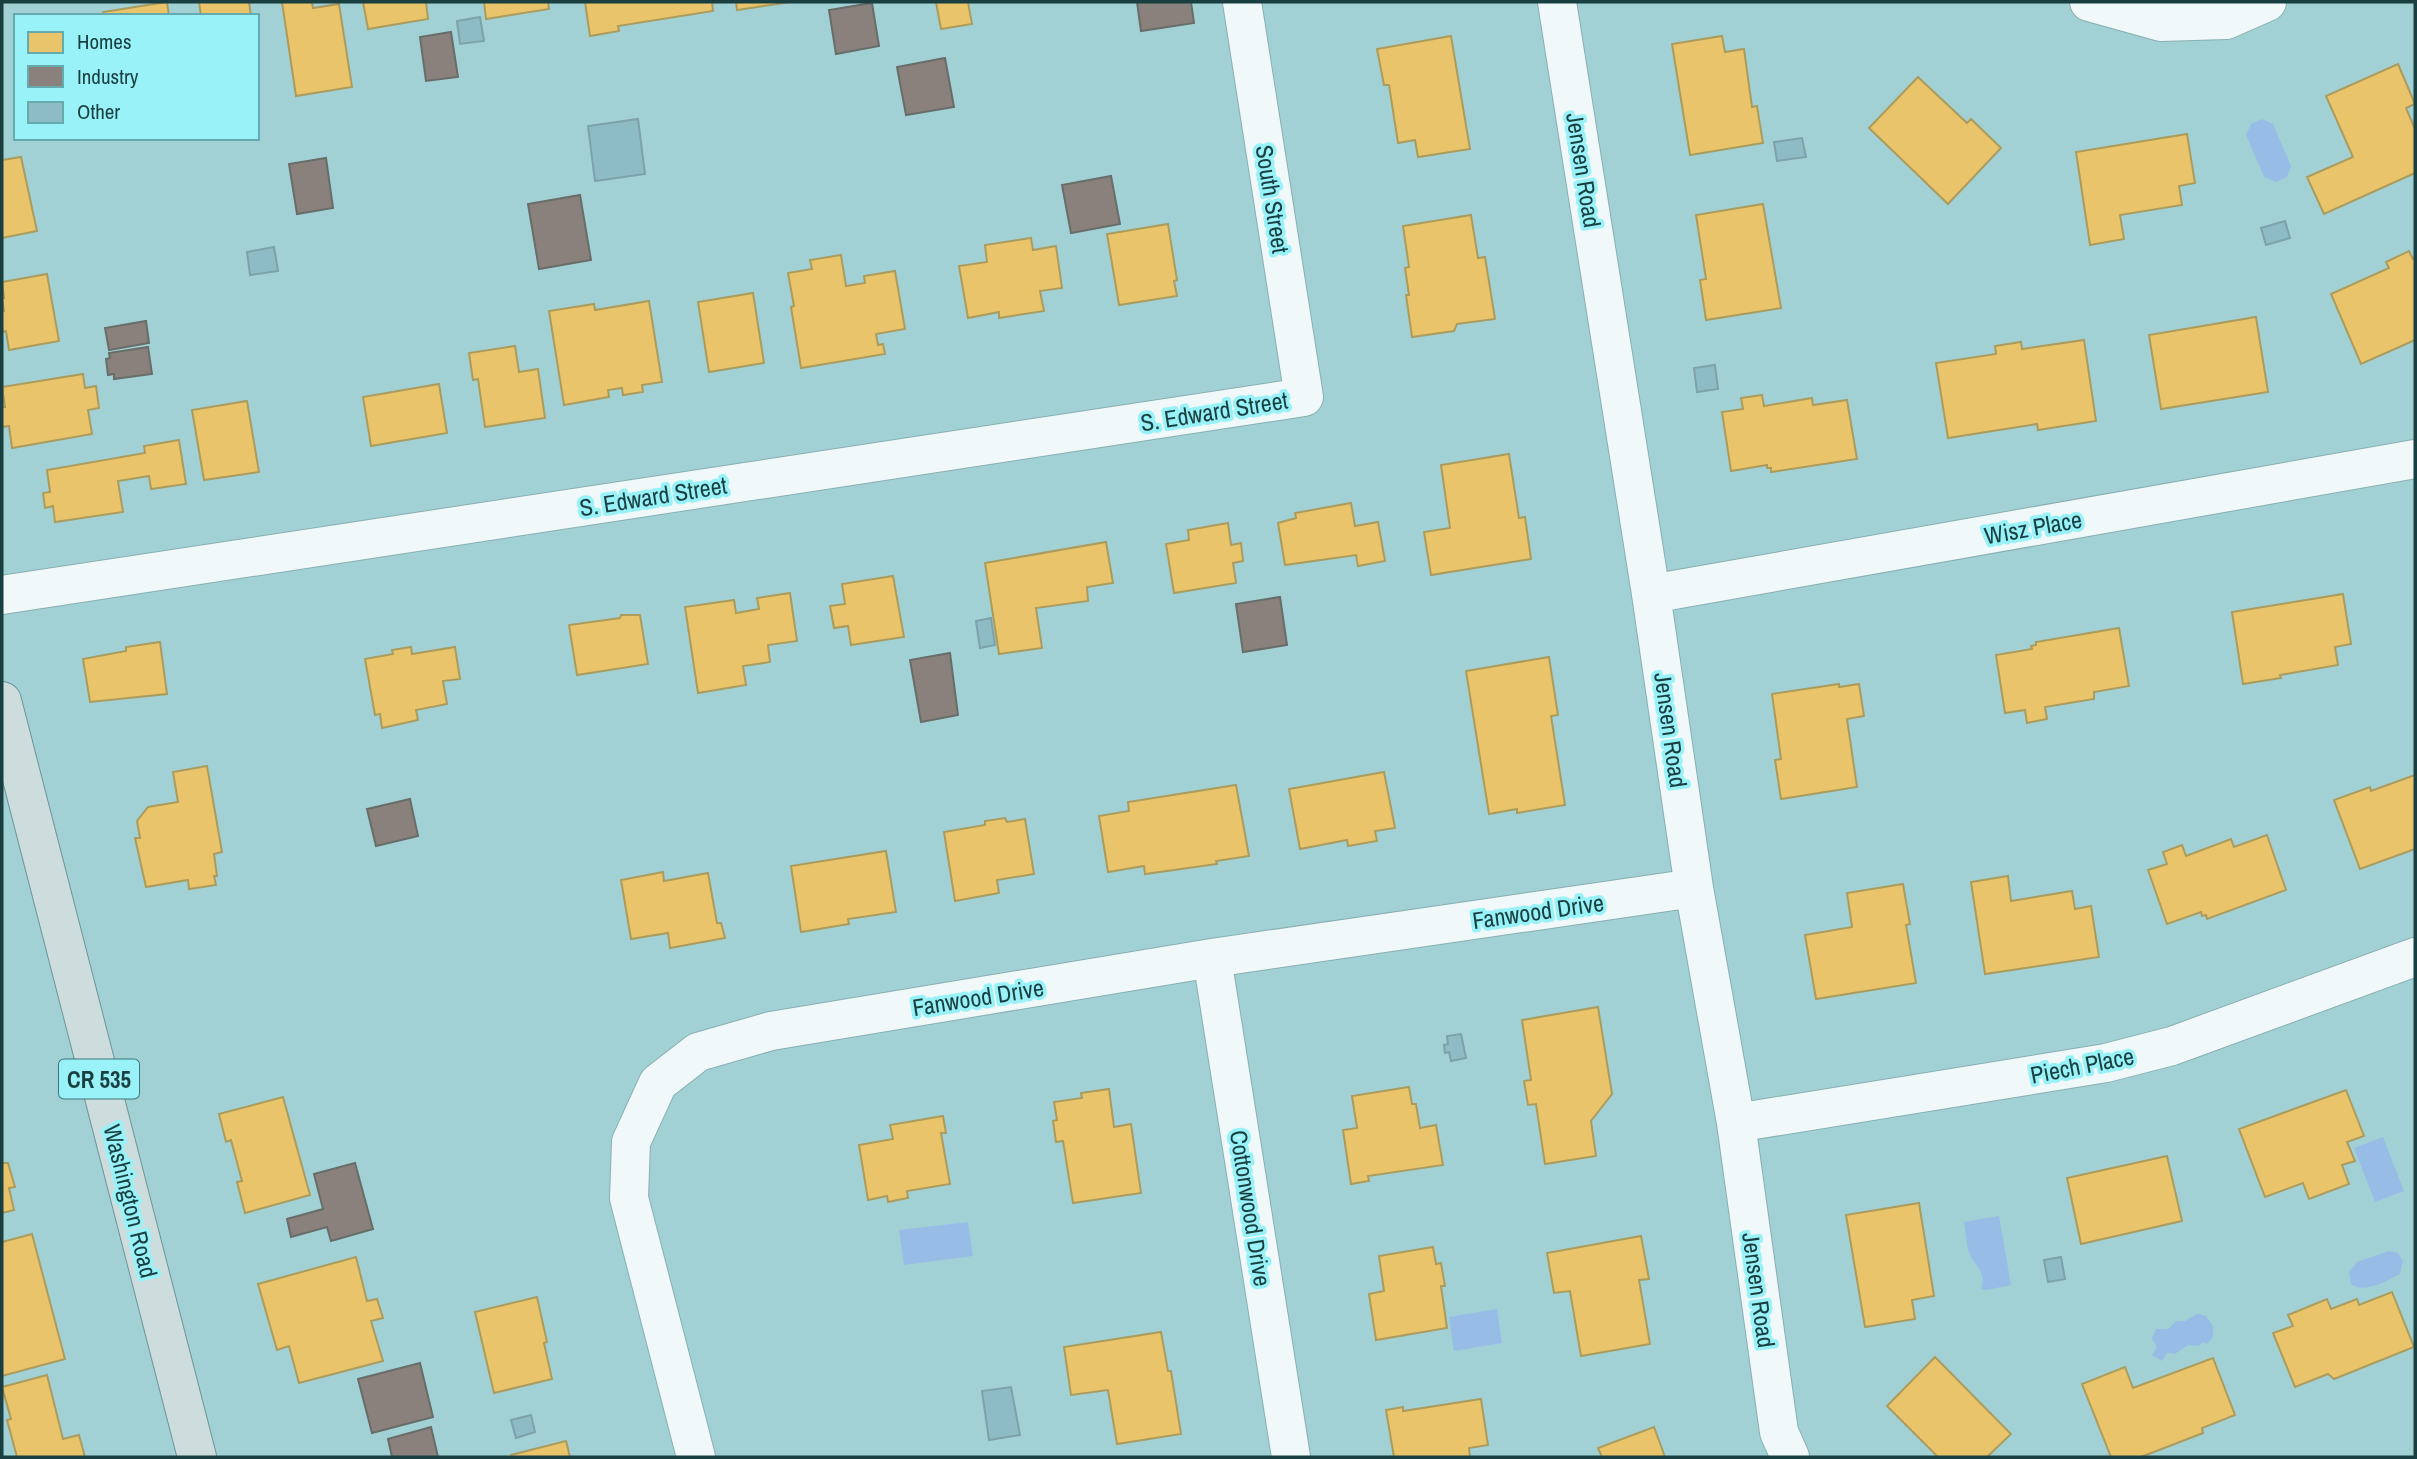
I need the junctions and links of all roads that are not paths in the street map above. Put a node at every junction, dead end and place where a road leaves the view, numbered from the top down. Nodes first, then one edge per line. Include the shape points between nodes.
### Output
1 (1242, 2) edge
2 (1557, 2) edge
3 (2089, 2) edge
4 (2267, 2) edge
5 (1304, 397) joint
6 (2415, 459) edge
7 (1651, 594) junction
8 (2, 595) edge
9 (2, 701) edge
10 (1695, 888) junction
11 (2415, 957) edge
12 (1212, 958) junction
13 (1736, 1123) junction
14 (197, 1457) edge
15 (696, 1457) edge
16 (1291, 1457) edge
17 (1790, 1457) edge

1 - 5 street, South Street
2 - 7 street, Jensen Road
3 - 4 street via 2161,22 2226,20
5 - 8 street, S. Edward Street
6 - 7 street, Wisz Place
7 - 10 street, Jensen Road
9 - 14 main road, Washington Road / CR 535
10 - 12 street, Fanwood Drive
10 - 13 street, Jensen Road
11 - 13 street, Piech Place via 2172,1046 2119,1059
12 - 15 street, Fanwood Drive via 771,1031 698,1052 658,1083 631,1142 629,1198
12 - 16 street, Cottonwood Drive
13 - 17 street, Jensen Road via 1779,1432

